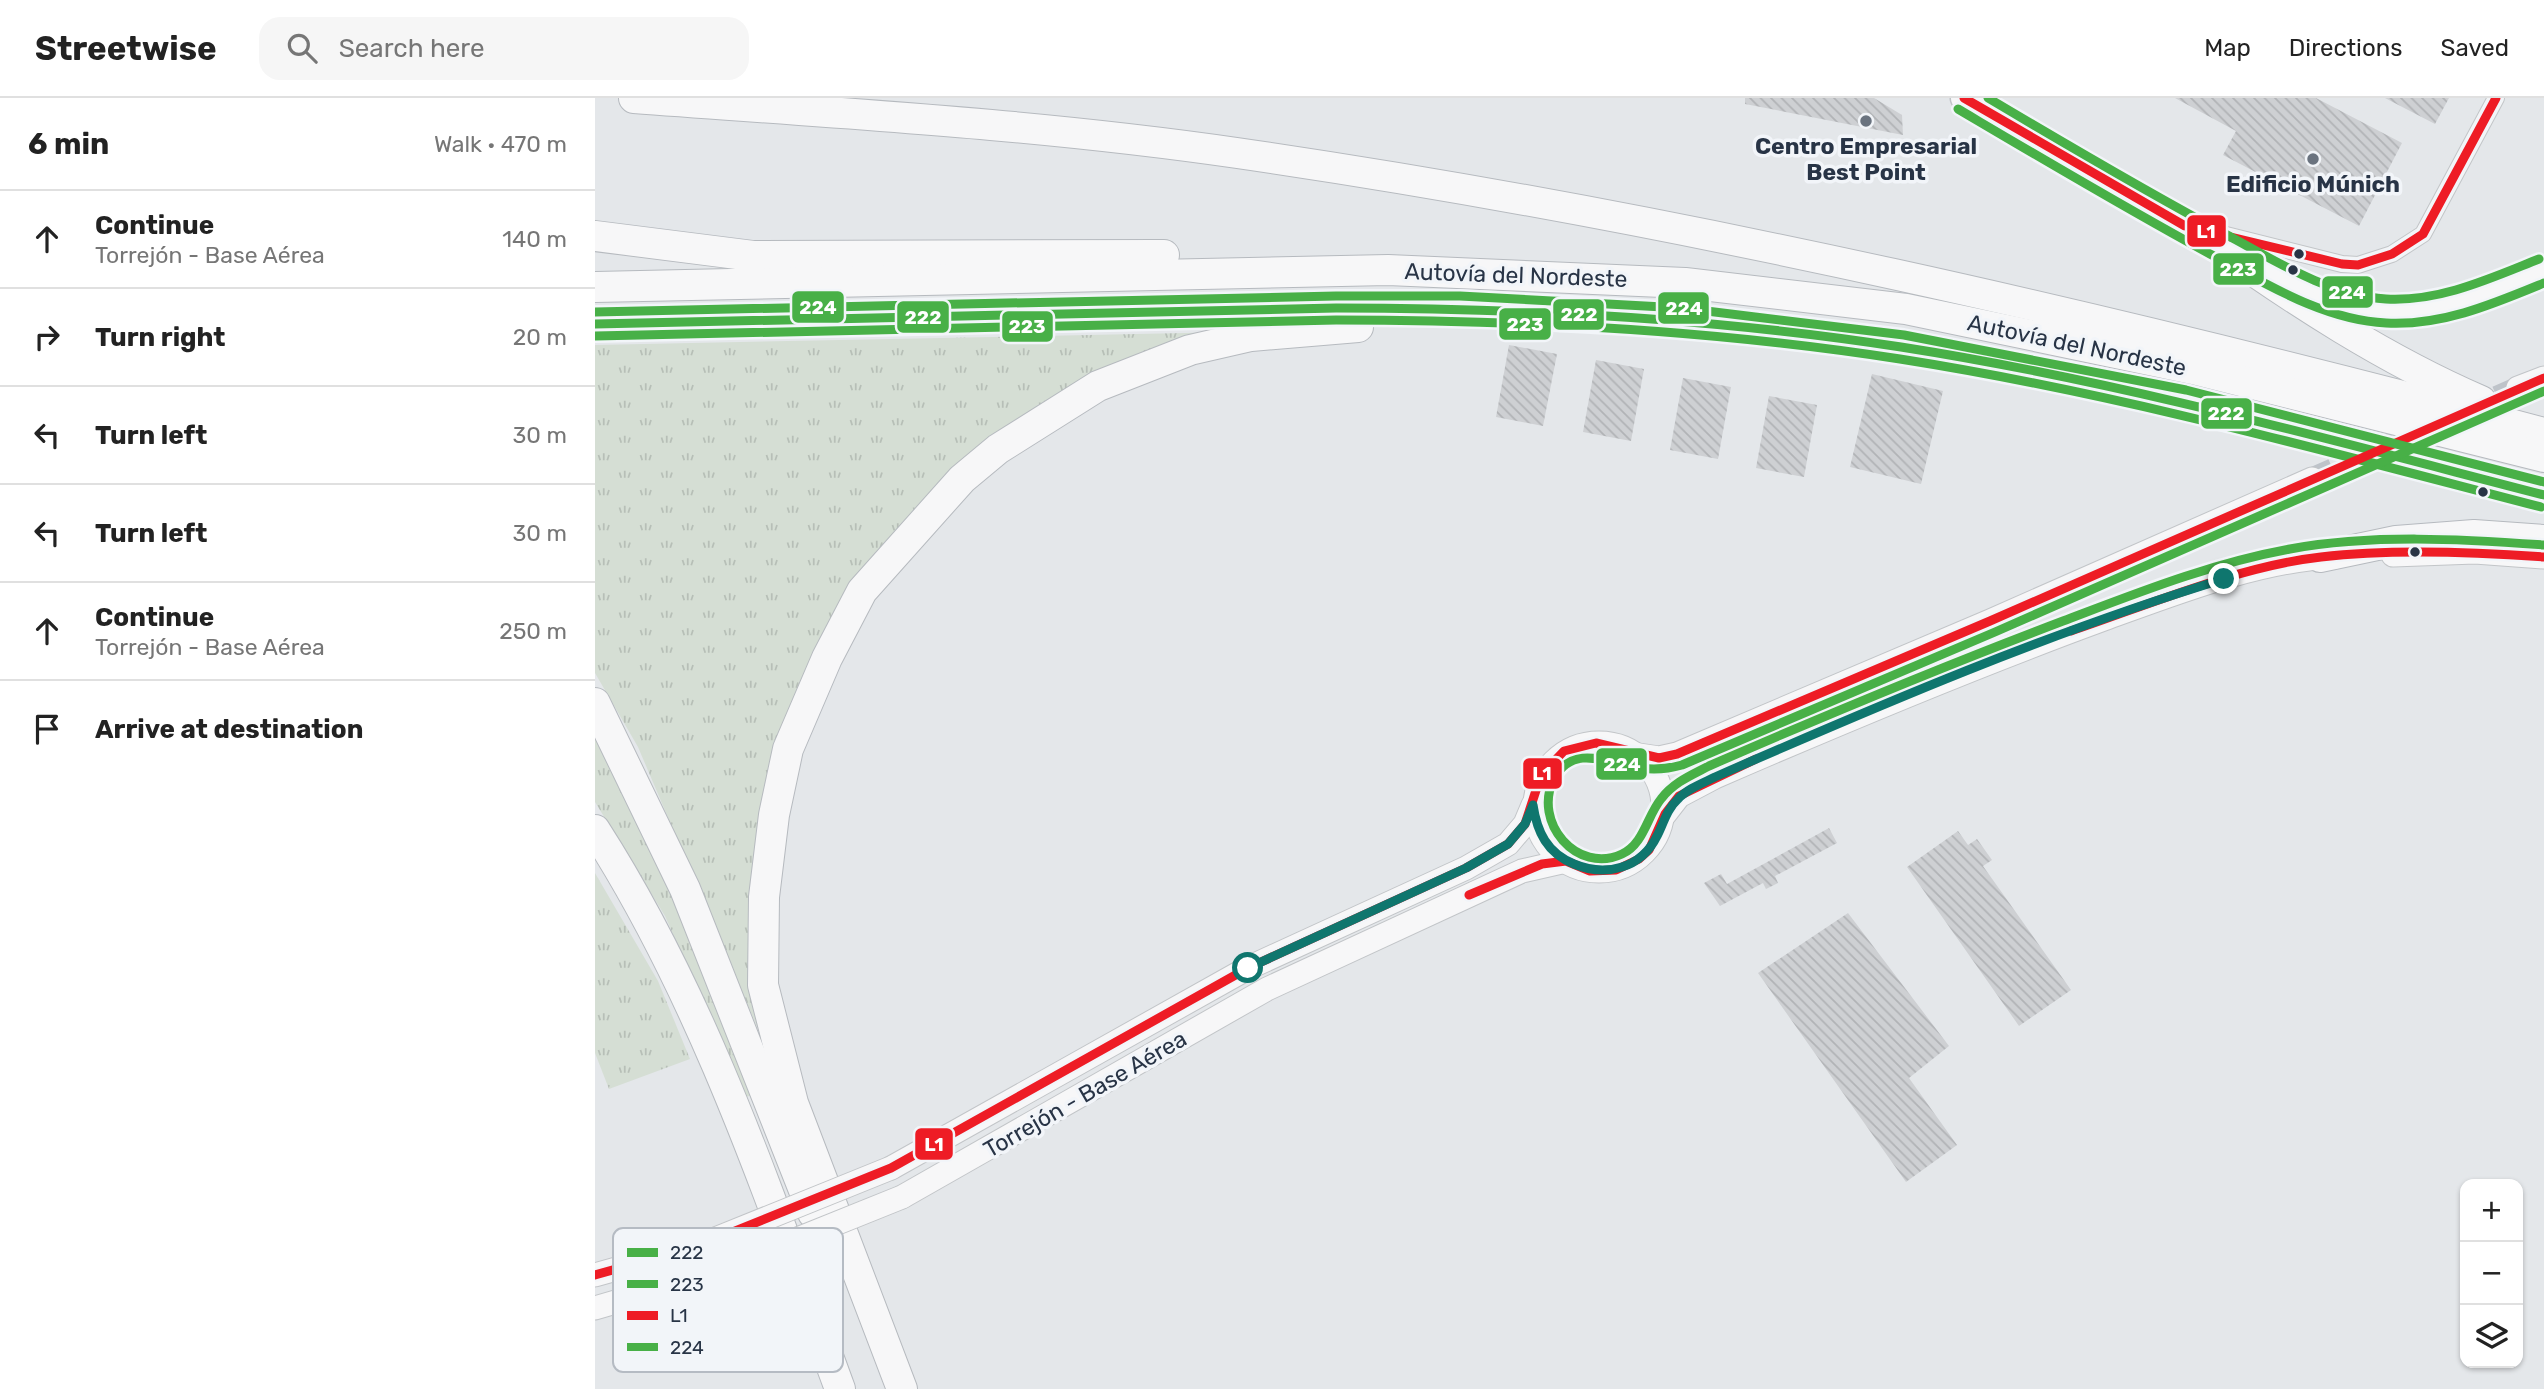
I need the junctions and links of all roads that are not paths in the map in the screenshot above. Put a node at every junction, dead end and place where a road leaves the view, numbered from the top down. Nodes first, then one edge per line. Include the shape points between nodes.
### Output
1 (634, 98) edge
2 (1964, 98) edge
3 (1986, 98) edge
4 (2495, 98) edge
5 (2015, 130) junction
6 (2185, 226) junction
7 (595, 236) edge
8 (2211, 241) junction
9 (1388, 270) junction
10 (2544, 270) edge
11 (595, 287) edge
12 (1681, 320) junction
13 (595, 324) edge
14 (2544, 378) edge
15 (2518, 388) tunnel mouth
16 (2544, 425) edge
17 (2544, 433) edge
18 (2544, 457) edge
19 (2312, 479) tunnel mouth
20 (2544, 495) edge
21 (2544, 540) edge
22 (2320, 557) junction
23 (2544, 557) edge
24 (595, 704) edge
25 (1632, 754) junction
26 (1533, 805) junction
27 (1665, 814) junction
28 (595, 830) edge
29 (1566, 861) junction
30 (743, 1228) edge
31 (779, 1228) edge
32 (819, 1228) edge
33 (825, 1228) edge
34 (841, 1228) edge
35 (843, 1234) edge
36 (613, 1270) edge
37 (595, 1275) edge
38 (843, 1288) edge
39 (613, 1303) edge
40 (595, 1308) edge
41 (834, 1372) edge
42 (840, 1389) edge
43 (883, 1389) edge
44 (902, 1389) edge

1 - 17 highway via 1010,125 1234,153 1484,192 1689,229 2176,338
2 - 5 main road
3 - 5 street
4 - 6 street via 2423,233 2392,254 2342,264
5 - 6 main road
6 - 8 main road
7 - 9 highway via 753,256 1248,255
8 - 10 main road via 2332,300 2385,311 2418,311 2449,304
8 - 16 highway via 2273,285 2444,385
9 - 11 highway, Autovía del Nordeste
9 - 18 highway, Autovía del Nordeste via 1685,283 1906,309 2193,369
12 - 13 highway, Autovía del Nordeste via 1459,308 1336,308
12 - 20 highway, Autovía del Nordeste via 1902,347 2184,402
12 - 34 highway via 1335,327 1251,336 1190,350 1098,386 999,449 962,479 862,591 788,749 774,815 764,897 763,985 793,1103
14 - 15 main road
19 - 25 main road via 1677,754 1659,758
21 - 22 highway via 2474,535 2396,541
22 - 23 main road via 2475,552
22 - 27 main road via 2169,596 1985,663 1715,777 1679,796
24 - 32 highway via 685,889
25 - 26 main road via 1596,743 1564,751 1541,775
25 - 27 main road via 1660,785
26 - 29 main road via 1541,838
26 - 30 main road, Torrejón - Base Aérea, bridge via 1525,824 1508,844 1466,868 1248,968 891,1168
27 - 29 main road via 1649,850 1616,870 1590,871
28 - 31 highway via 662,945 719,1071
29 - 33 main road, Torrejón - Base Aérea, bridge via 1523,871 1267,989 902,1197
35 - 44 highway
36 - 37 main road, Torrejón - Base Aérea, bridge
38 - 43 highway
39 - 40 main road, Torrejón - Base Aérea, bridge
41 - 42 highway

